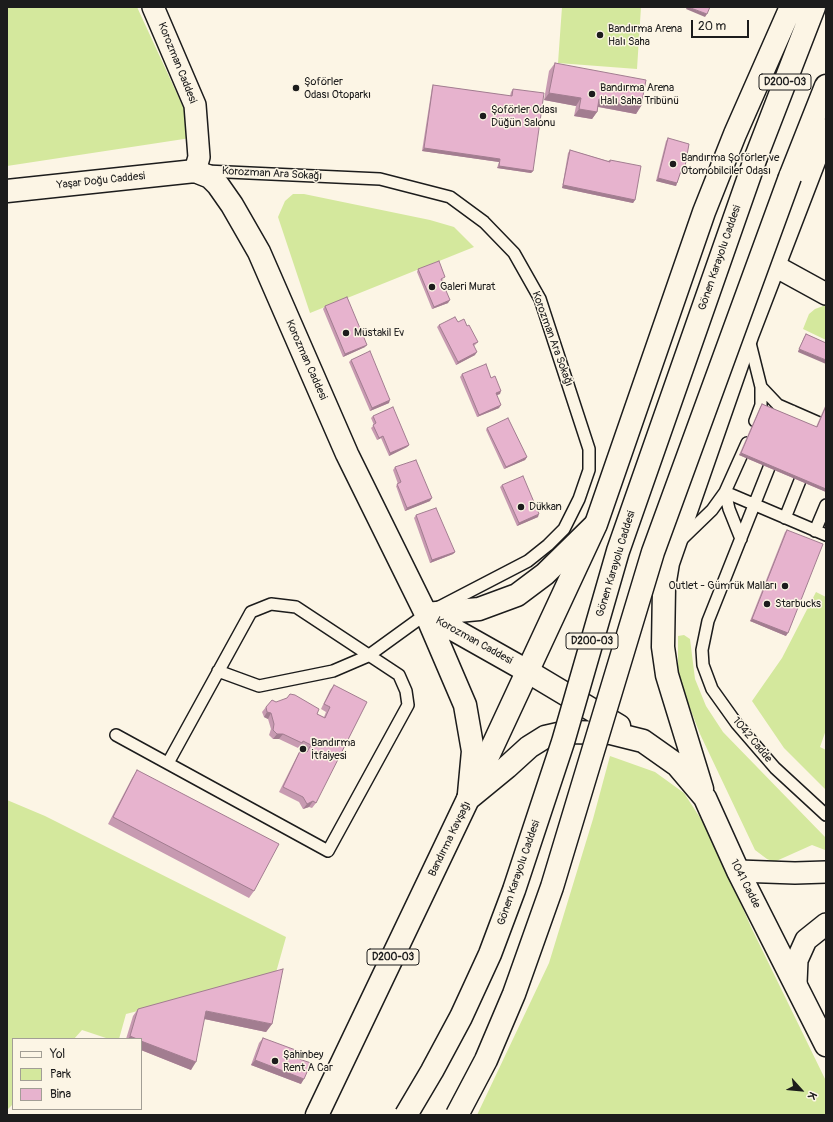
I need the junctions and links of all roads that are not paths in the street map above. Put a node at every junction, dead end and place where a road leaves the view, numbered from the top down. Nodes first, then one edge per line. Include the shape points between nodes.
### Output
1 (153, 7) edge
2 (791, 7) edge
3 (814, 7) edge
4 (826, 86) edge
5 (826, 130) edge
6 (195, 171) junction
7 (7, 191) edge
8 (775, 266) junction
9 (826, 294) edge
10 (748, 334) junction
11 (761, 387) junction
12 (792, 411) junction
13 (823, 427) edge
14 (809, 460) edge
15 (725, 492) junction
16 (754, 504) junction
17 (826, 505) edge
18 (785, 518) junction
19 (596, 524) junction
20 (815, 531) junction
21 (826, 535) edge
22 (741, 539) junction
23 (674, 547) junction
24 (426, 614) junction
25 (368, 656) junction
26 (527, 671) junction
27 (218, 672) junction
28 (116, 735) dead end
29 (643, 741) junction
30 (168, 763) junction
31 (705, 798) junction
32 (468, 799) junction
33 (826, 815) edge
34 (738, 871) junction
35 (826, 872) edge
36 (826, 924) edge
37 (796, 983) junction
38 (826, 1045) edge
39 (317, 1115) edge
40 (406, 1115) edge
41 (457, 1115) edge

1 - 6 street, Korozman Caddesi via 195,104 199,157
2 - 19 main road, D200-03 via 704,212
3 - 40 main road, Gönen Karayolu Caddesi / D200-03, bridge via 756,157 621,543 563,742 514,890 490,954 461,1017
4 - 41 main road, D200-03, bridge via 790,177 653,552 557,873 537,930 486,1060
5 - 8 main road
6 - 7 main road, Yaşar Doğu Caddesi
6 - 24 main road, Korozman Caddesi via 210,177 218,185 259,252 347,454
6 - 24 lane, Korozman Ara Sokağı via 380,179 450,197 484,222 514,252 540,299 589,449 589,470 579,499 564,528 528,561
8 - 9 street
8 - 10 main road
10 - 11 lane
10 - 23 main road
11 - 12 lane via 778,405
11 - 15 lane via 761,405 752,433
12 - 13 lane
12 - 16 lane, 1042 Cadde
14 - 18 lane
15 - 16 lane
15 - 22 lane
15 - 23 lane via 712,510
16 - 18 lane
16 - 22 lane, 1042 Cadde
17 - 20 lane
18 - 20 lane
19 - 24 main road via 545,574 517,595 479,609
19 - 26 main road, D200-03
20 - 21 lane
22 - 33 lane, 1042 Cadde via 708,621 702,650 703,665 712,689 737,724 775,768
23 - 31 main road via 664,587 663,634 667,675
24 - 25 lane, Korozman Ara Sokağı
24 - 26 main road, Korozman Caddesi
24 - 32 main road via 465,706 473,751
25 - 27 lane, Korozman Ara Sokağı via 333,671 259,686
25 - 27 lane via 296,607 271,604 250,612
25 - 30 lane via 399,675 406,691 408,705 328,851
26 - 29 main road
26 - 32 main road, D200-03
27 - 30 lane
28 - 30 lane
29 - 31 main road, 1041 Cadde via 677,765
29 - 32 main road, Bandırma Kavşağı via 611,733 589,732 567,732 545,737 529,747
31 - 34 main road, 1041 Cadde
32 - 39 main road, Bandırma Kavşağı / D200-03
34 - 35 street
34 - 37 main road, 1041 Cadde
36 - 37 street via 806,940 797,960
37 - 38 main road, 1041 Cadde

